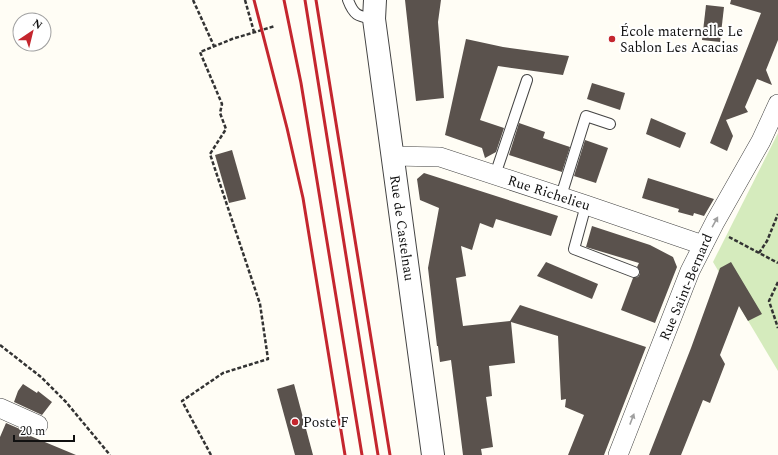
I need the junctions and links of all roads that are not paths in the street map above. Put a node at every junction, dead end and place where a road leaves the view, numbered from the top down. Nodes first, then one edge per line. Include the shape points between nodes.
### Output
1 (348, 0) edge
2 (374, 9) edge
3 (527, 80) dead end
4 (778, 104) edge
5 (610, 124) dead end
6 (393, 156) junction
7 (495, 175) junction
8 (560, 196) junction
9 (586, 205) junction
10 (703, 245) junction
11 (634, 272) dead end
12 (0, 408) edge
13 (38, 425) dead end
14 (433, 455) edge
15 (618, 455) edge

1 - 2 lane via 353,12 360,16
2 - 6 street, Rue de Castelnau
3 - 7 lane
10 -> 4 street, Rue Saint-Bernard via 761,141
5 - 8 lane via 586,116
6 - 7 street, Rue Richelieu via 440,157
6 - 14 street, Rue de Castelnau
7 - 8 street, Rue Richelieu
8 - 9 street, Rue Richelieu
9 - 10 street, Rue Richelieu
9 - 11 lane via 574,248
15 -> 10 street, Rue Saint-Bernard via 690,271
12 - 13 street

